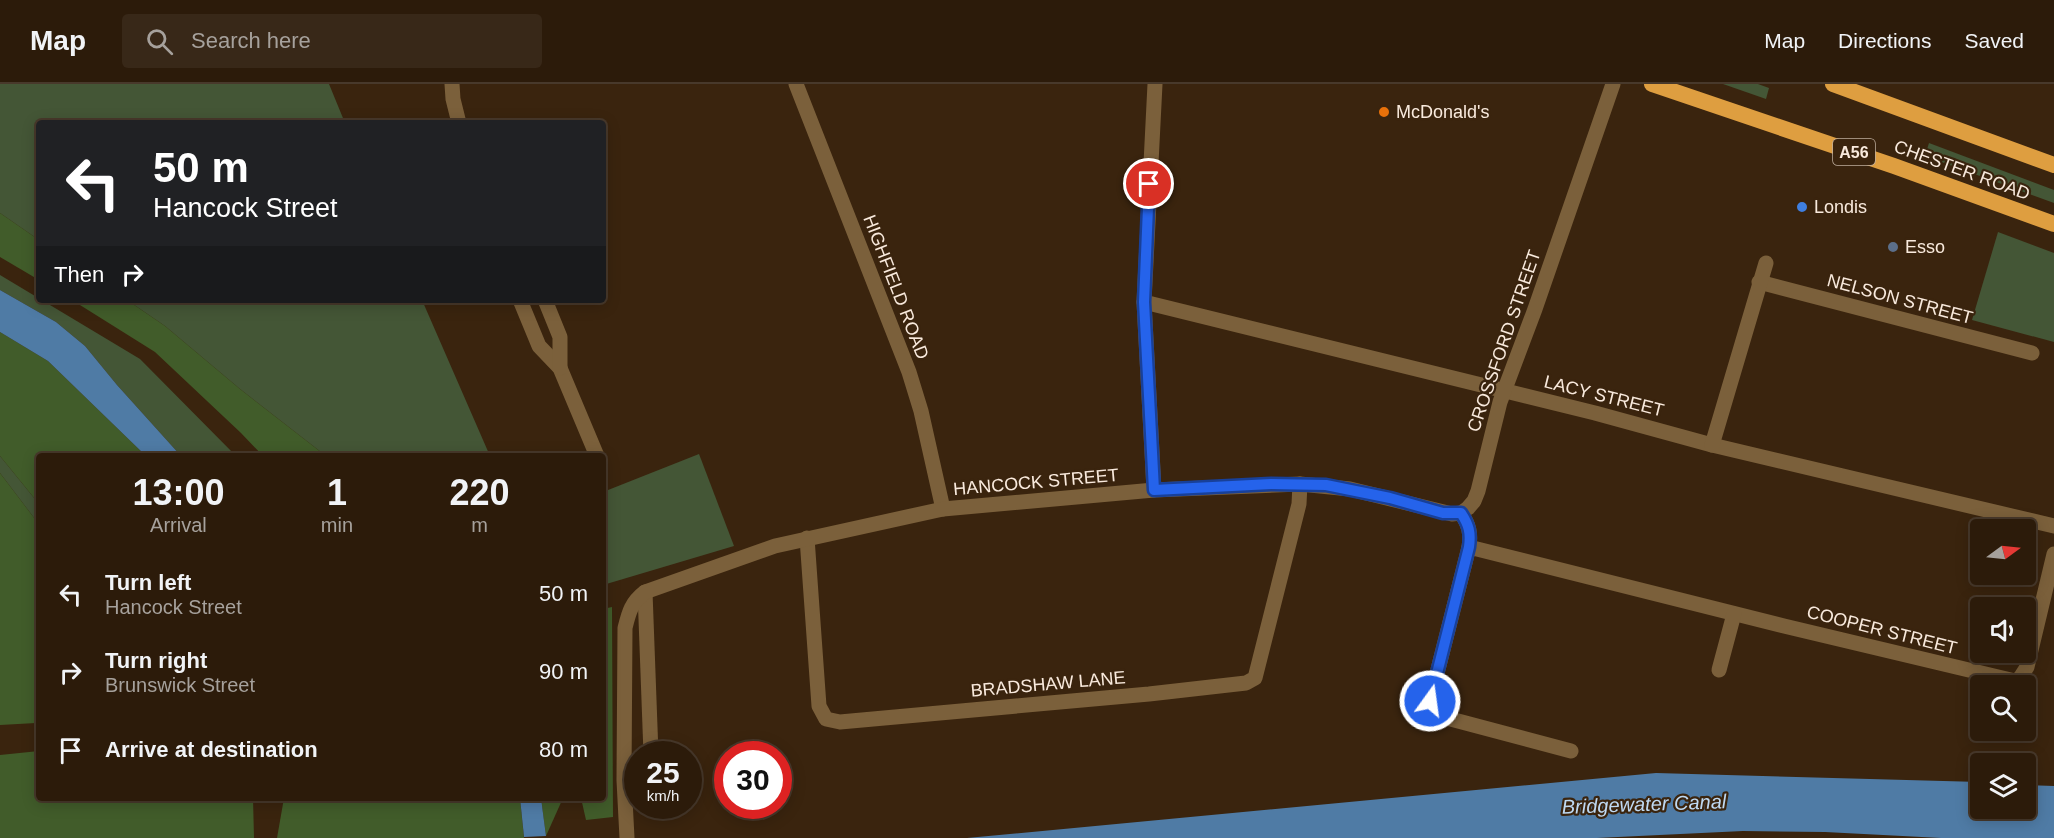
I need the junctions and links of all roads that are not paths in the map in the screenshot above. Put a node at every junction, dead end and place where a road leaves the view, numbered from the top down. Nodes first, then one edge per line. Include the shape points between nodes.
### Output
1 (452, 84) edge
2 (796, 84) edge
3 (1155, 84) edge
4 (1612, 84) edge
5 (1652, 84) edge
6 (1833, 84) edge
7 (458, 120) edge
8 (2054, 165) edge
9 (2054, 224) edge
10 (1766, 263) dead end
11 (1760, 282) junction
12 (1144, 302) junction
13 (521, 303) edge
14 (546, 303) edge
15 (2032, 353) dead end
16 (560, 368) junction
17 (1504, 391) junction
18 (1712, 445) junction
19 (596, 453) edge
20 (1300, 484) junction
21 (1154, 490) junction
22 (943, 509) junction
23 (1461, 513) junction
24 (2054, 526) edge
25 (807, 538) junction
26 (1469, 547) junction
27 (2054, 554) edge
28 (645, 592) junction
29 (1734, 614) junction
30 (1719, 670) dead end
31 (651, 741) edge
32 (1571, 751) dead end
33 (627, 838) edge

1 - 7 street
2 - 22 street, HIGHFIELD ROAD via 909,372
3 - 12 street
4 - 17 street, CROSSFORD STREET
5 - 9 highway, CHESTER ROAD / A56
6 - 8 highway, CHESTER ROAD
10 - 11 street
11 - 15 street, NELSON STREET
11 - 18 street
12 - 17 street, LACY STREET
12 - 21 street
13 - 16 street via 539,346
14 - 16 street via 560,337
16 - 19 street
17 - 18 street, LACY STREET
17 - 23 street, CROSSFORD STREET via 1478,491
18 - 24 street, LACY STREET
20 - 21 street, HANCOCK STREET
20 - 23 street, HANCOCK STREET via 1350,489 1443,513
20 - 25 street, BRADSHAW LANE via 1299,504 1255,678 1246,683 1149,694 840,722 826,719 819,706
21 - 22 street, HANCOCK STREET
22 - 25 street, HANCOCK STREET
23 - 26 street via 1471,534
25 - 28 street, HANCOCK STREET via 746,555
26 - 29 street, COOPER STREET
26 - 32 street via 1431,706 1443,717
27 - 29 street, COOPER STREET via 2027,667 2020,678 2009,681
28 - 31 street
28 - 33 street, HANCOCK STREET via 629,609 625,640
29 - 30 street

